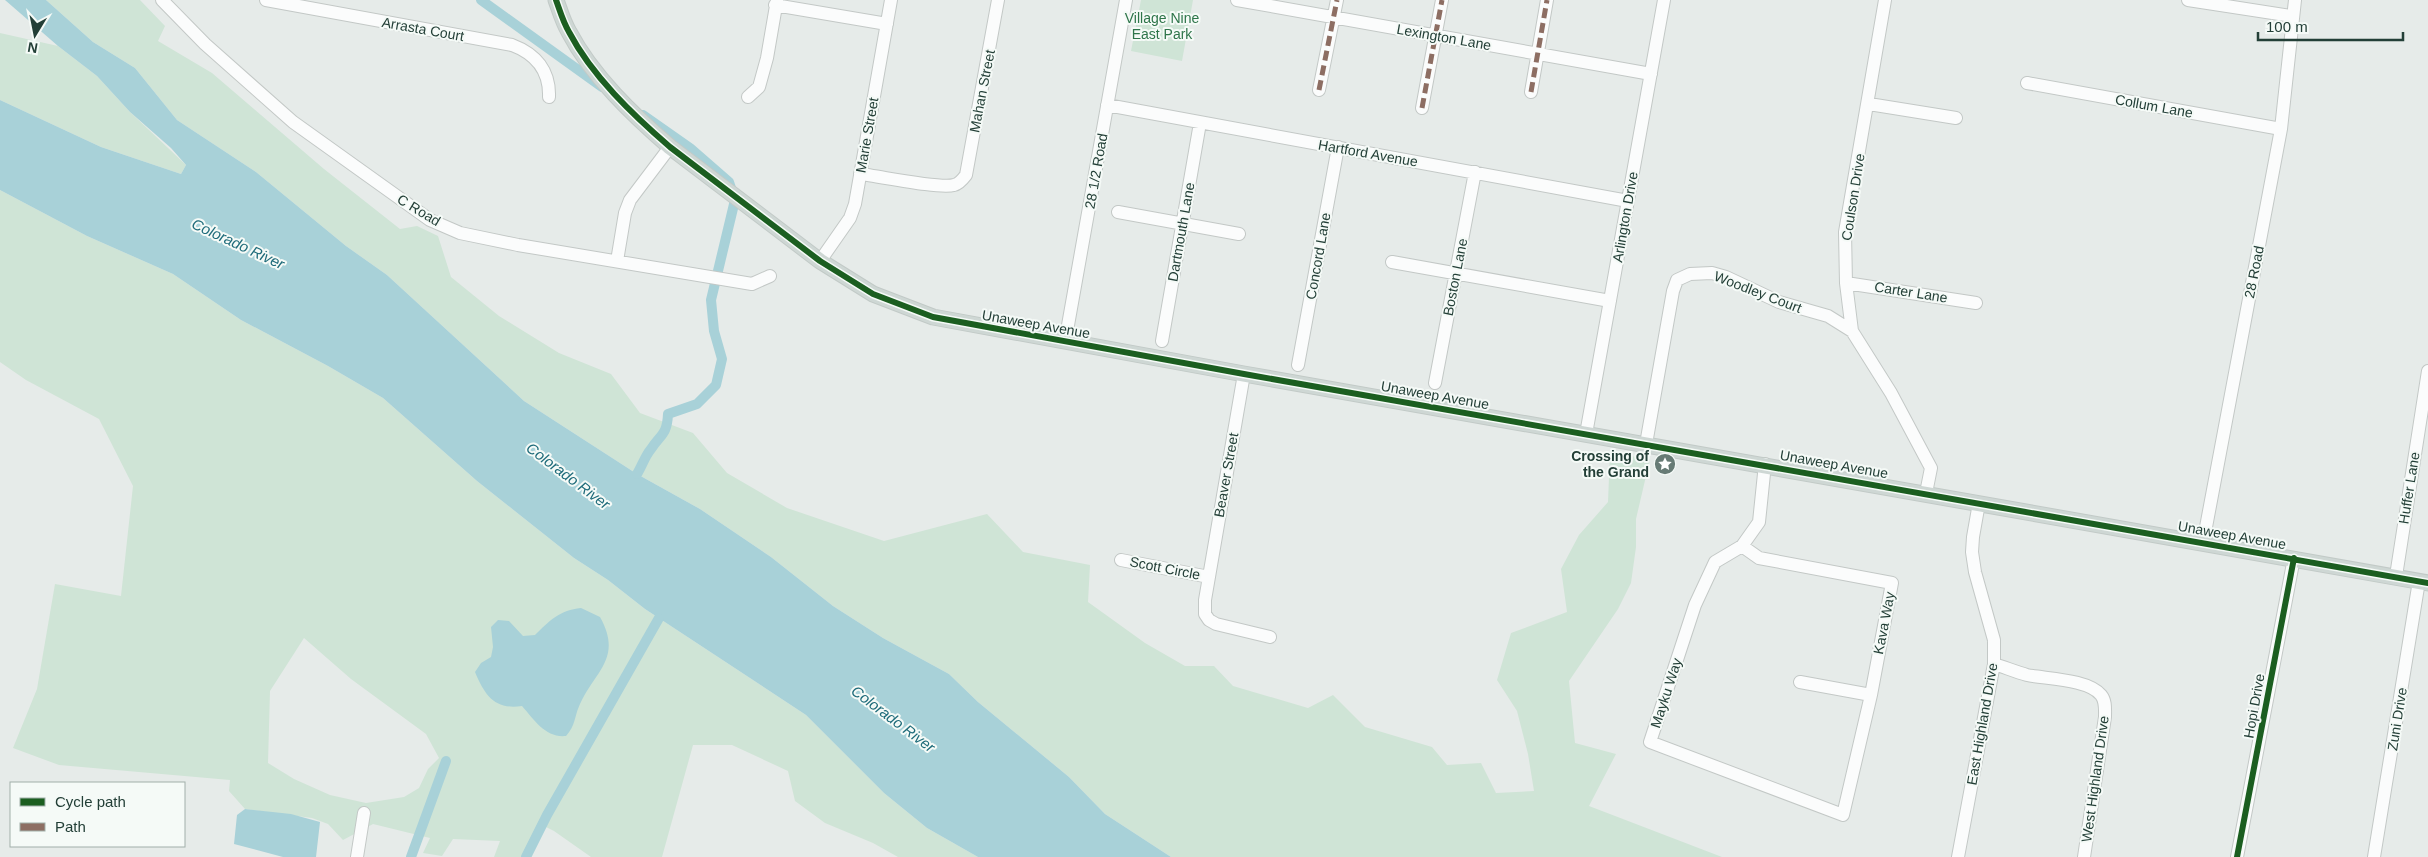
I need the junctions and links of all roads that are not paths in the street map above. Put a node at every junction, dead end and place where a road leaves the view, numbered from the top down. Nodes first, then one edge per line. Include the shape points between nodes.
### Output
1 (162, 0) edge
2 (266, 0) edge
3 (556, 0) edge
4 (891, 0) edge
5 (998, 0) edge
6 (1126, 0) edge
7 (1237, 0) edge
8 (1337, 0) edge
9 (1442, 0) edge
10 (1547, 0) edge
11 (1664, 0) edge
12 (1885, 0) edge
13 (2188, 0) edge
14 (2294, 0) edge
15 (299, 3) edge
16 (776, 3) edge
17 (2291, 16) junction
18 (1333, 17) junction
19 (887, 24) junction
20 (1435, 36) junction
21 (1538, 54) junction
22 (1651, 74) junction
23 (2027, 83) dead end
24 (1319, 90) dead end
25 (1531, 92) dead end
26 (549, 97) dead end
27 (748, 97) dead end
28 (1869, 104) junction
29 (1107, 105) junction
30 (1422, 108) dead end
31 (1956, 118) dead end
32 (1200, 123) junction
33 (2281, 129) junction
34 (670, 147) junction
35 (1338, 148) junction
36 (1476, 172) junction
37 (860, 174) junction
38 (1628, 201) junction
39 (1118, 212) dead end
40 (1182, 224) junction
41 (1239, 234) dead end
42 (617, 261) junction
43 (820, 261) junction
44 (1392, 262) dead end
45 (1456, 273) junction
46 (770, 276) dead end
47 (1846, 283) junction
48 (1610, 301) junction
49 (1976, 303) dead end
50 (1852, 331) junction
51 (1162, 340) dead end
52 (1066, 342) junction
53 (1298, 365) dead end
54 (2428, 371) edge
55 (1244, 374) junction
56 (1435, 383) dead end
57 (2425, 400) edge
58 (1586, 434) junction
59 (1646, 444) junction
60 (1765, 464) junction
61 (1926, 493) junction
62 (1979, 503) junction
63 (2203, 542) junction
64 (1742, 546) junction
65 (2294, 558) junction
66 (1121, 560) dead end
67 (2396, 576) junction
68 (1209, 577) junction
69 (2423, 582) edge
70 (1270, 637) dead end
71 (1994, 664) junction
72 (1800, 682) dead end
73 (1871, 695) junction
74 (364, 813) dead end
75 (1843, 815) joint
76 (357, 857) edge
77 (1958, 857) edge
78 (2084, 857) edge
79 (2237, 857) edge
80 (2374, 857) edge

1 - 42 street, C Road via 205,44 293,122 430,220 460,233
2 - 15 street, Arrasta Court
3 - 34 main road, Unaweep Avenue via 569,32 599,77
4 - 19 street, Marie Street
5 - 37 street, Mahan Street via 966,175 954,185 939,185
6 - 29 street, 28 1/2 Road
7 - 18 street, Lexington Lane
8 - 18 street
9 - 20 street
10 - 21 street
11 - 22 street, Arlington Drive
12 - 28 street, Coulson Drive
13 - 17 street
14 - 17 street, 28 Road
15 - 26 street, Arrasta Court via 512,44 536,58 546,73
16 - 19 street
16 - 27 street via 759,87
17 - 33 street, 28 Road
18 - 20 street, Lexington Lane
18 - 24 street
19 - 37 street, Marie Street
20 - 21 street, Lexington Lane
20 - 30 street
21 - 22 street, Lexington Lane
21 - 25 street
22 - 38 street, Arlington Drive
23 - 33 street, Collum Lane
28 - 31 street
28 - 47 street, Coulson Drive via 1845,232
29 - 32 street, Hartford Avenue
29 - 52 street, 28 1/2 Road
32 - 35 street, Hartford Avenue
32 - 40 street, Dartmouth Lane
33 - 63 street, 28 Road
34 - 42 street via 630,200
34 - 43 main road, Unaweep Avenue
35 - 36 street, Hartford Avenue
35 - 53 street, Concord Lane
36 - 38 street, Hartford Avenue
36 - 45 street, Boston Lane
37 - 43 street, Marie Street via 850,218
38 - 48 street, Arlington Drive
39 - 40 street
40 - 41 street
40 - 51 street, Dartmouth Lane
42 - 46 street, C Road via 752,284
43 - 52 main road, Unaweep Avenue via 873,294 933,317
44 - 45 street
45 - 48 street
45 - 56 street, Boston Lane
47 - 49 street, Carter Lane
47 - 50 street, Coulson Drive
48 - 58 street, Arlington Drive
50 - 59 street, Woodley Court via 1828,316 1778,302 1726,277 1712,273 1690,274 1677,280
50 - 61 street, Coulson Drive via 1891,393 1931,468
52 - 55 main road, Unaweep Avenue
54 - 57 street, Huffer Lane
55 - 58 main road, Unaweep Avenue
55 - 68 street, Beaver Street
57 - 67 street, Huffer Lane
58 - 59 main road, Unaweep Avenue
59 - 60 main road, Unaweep Avenue
60 - 61 main road, Unaweep Avenue
60 - 64 street, Mayku Way via 1759,522
61 - 62 main road, Unaweep Avenue
62 - 63 main road, Unaweep Avenue
62 - 71 street, East Highland Drive via 1972,552 1994,640
63 - 65 main road, Unaweep Avenue
64 - 73 street, Kava Way via 1759,558 1892,583
64 - 75 street, Mayku Way via 1715,562 1699,597 1650,742
65 - 67 main road, Unaweep Avenue
65 - 79 street, Hopi Drive
66 - 68 street, Scott Circle
67 - 69 main road, Unaweep Avenue
68 - 70 street, Beaver Street via 1205,608 1209,620
69 - 80 street, Zuni Drive
71 - 77 street, East Highland Drive
71 - 78 street, West Highland Drive via 2079,684 2102,695 2105,717
72 - 73 street
73 - 75 street, Kava Way
74 - 76 street

